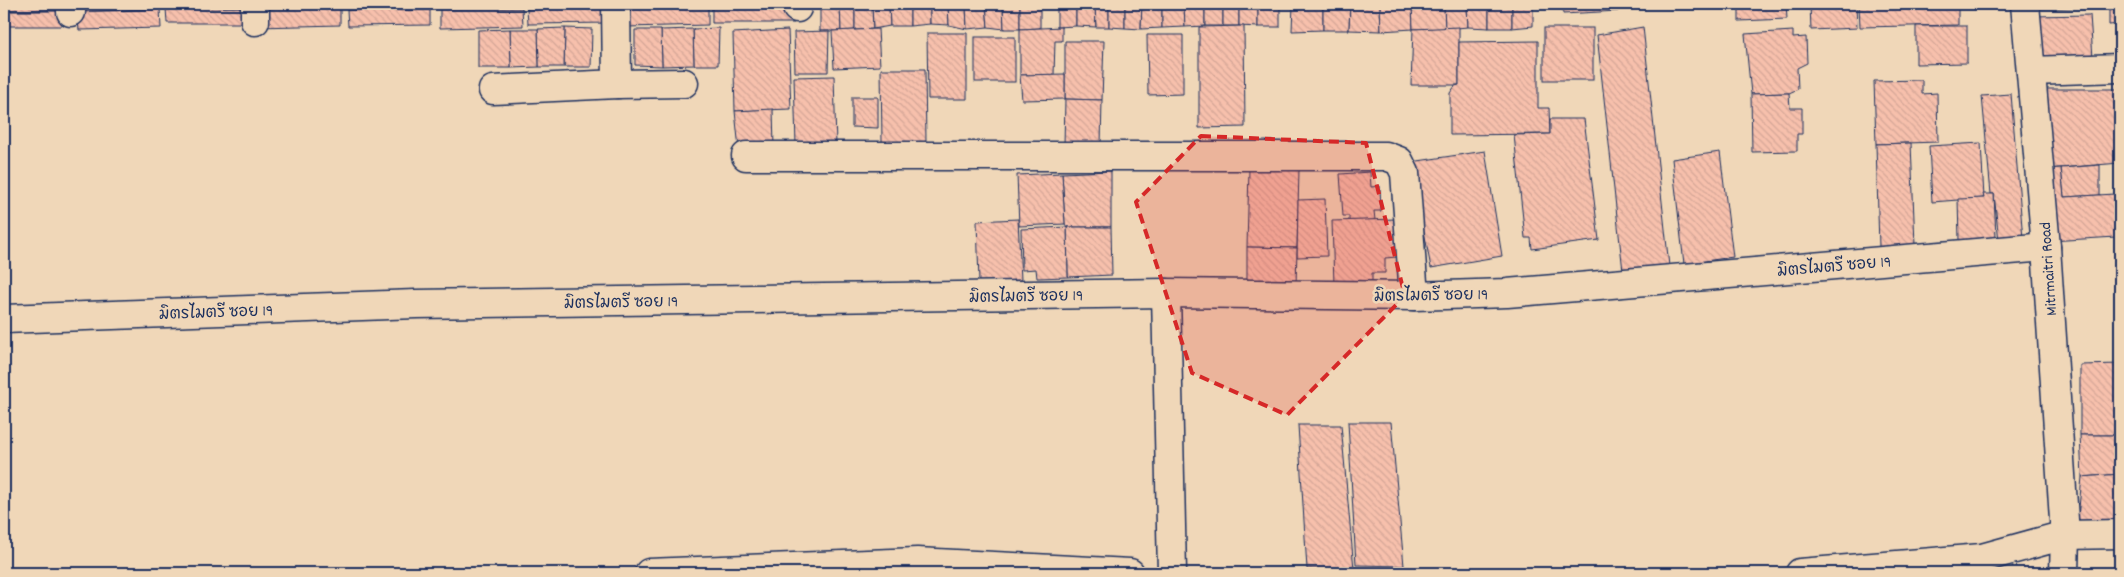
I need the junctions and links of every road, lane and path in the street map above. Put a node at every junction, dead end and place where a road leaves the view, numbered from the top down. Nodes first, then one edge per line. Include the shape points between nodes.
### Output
1 (616, 4) edge
2 (2025, 4) edge
3 (2120, 68) edge
4 (2031, 72) junction
5 (684, 83) dead end
6 (617, 84) junction
7 (493, 90) dead end
8 (746, 156) dead end
9 (2046, 247) junction
10 (1166, 293) junction
11 (1414, 296) junction
12 (4, 319) edge
13 (2120, 534) edge
14 (2064, 535) junction
15 (920, 568) edge
16 (649, 573) edge
17 (1130, 573) edge
18 (1172, 573) edge
19 (1800, 573) edge
20 (2064, 573) edge

1 - 6 street
2 - 4 street, Mitrmaitri Road
3 - 4 street
4 - 9 street, Mitrmaitri Road
5 - 6 street
6 - 7 street
8 - 11 street via 1386,156 1399,161 1405,173
9 - 11 street, มิตรไมตรี ซอย 19 via 1517,292
9 - 14 street, Mitrmaitri Road
10 - 11 street, มิตรไมตรี ซอย 19
10 - 12 street, มิตรไมตรี ซอย 19 via 416,304
10 - 18 street
13 - 14 street
14 - 19 street via 1982,558
14 - 20 street, Mitrmaitri Road
15 - 16 street
15 - 17 street

